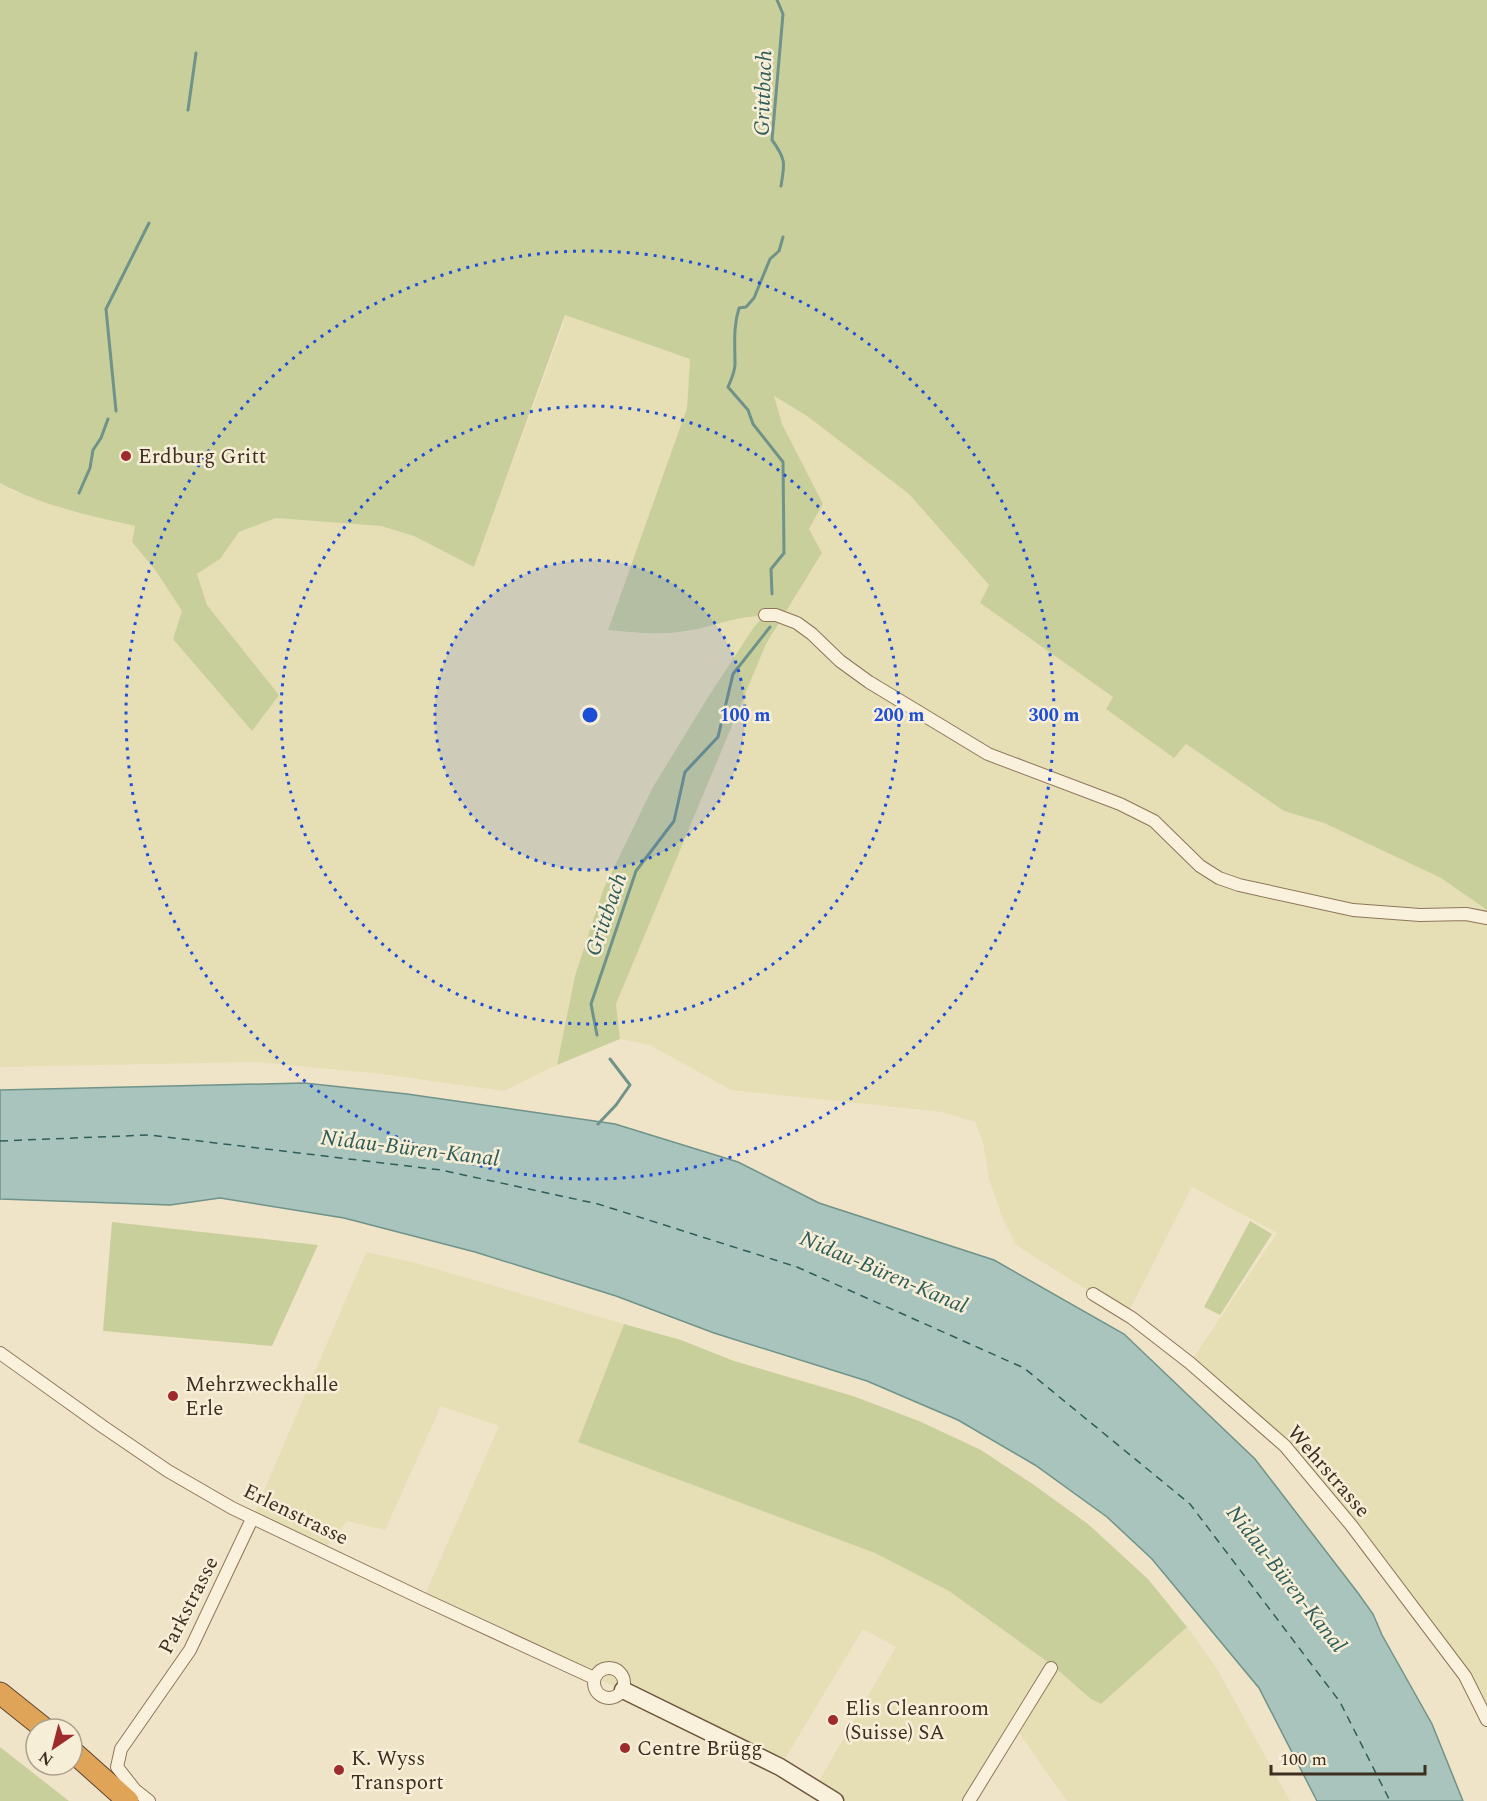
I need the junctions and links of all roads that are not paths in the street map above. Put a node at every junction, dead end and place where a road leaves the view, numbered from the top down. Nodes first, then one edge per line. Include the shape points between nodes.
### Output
1 (776, 616) dead end
2 (1487, 918) edge
3 (1093, 1294) dead end
4 (0, 1353) edge
5 (252, 1518) junction
6 (1051, 1668) dead end
7 (594, 1678) junction
8 (623, 1690) junction
9 (0, 1693) edge
10 (0, 1705) edge
11 (30, 1717) edge
12 (1487, 1720) edge
13 (24, 1724) edge
14 (84, 1762) edge
15 (84, 1775) edge
16 (110, 1801) edge
17 (128, 1801) edge
18 (149, 1801) edge
19 (835, 1801) edge
20 (969, 1801) edge

1 - 2 street via 812,634 869,682 988,754 1120,804 1154,821 1200,866 1219,878 1353,910
3 - 12 street, Wehrstrasse via 1191,1363 1285,1446 1351,1525 1465,1676
4 - 5 street, Erlenstrasse via 168,1471
5 - 7 street, Erlenstrasse
5 - 18 street, Parkstrasse via 190,1650 121,1749 117,1767
6 - 20 street
7 - 8 street via 595,1691 602,1697 616,1697
7 - 8 street via 601,1670 615,1669 624,1681
8 - 19 street via 780,1767
9 - 11 highway
10 - 13 highway
14 - 17 highway
15 - 16 highway

